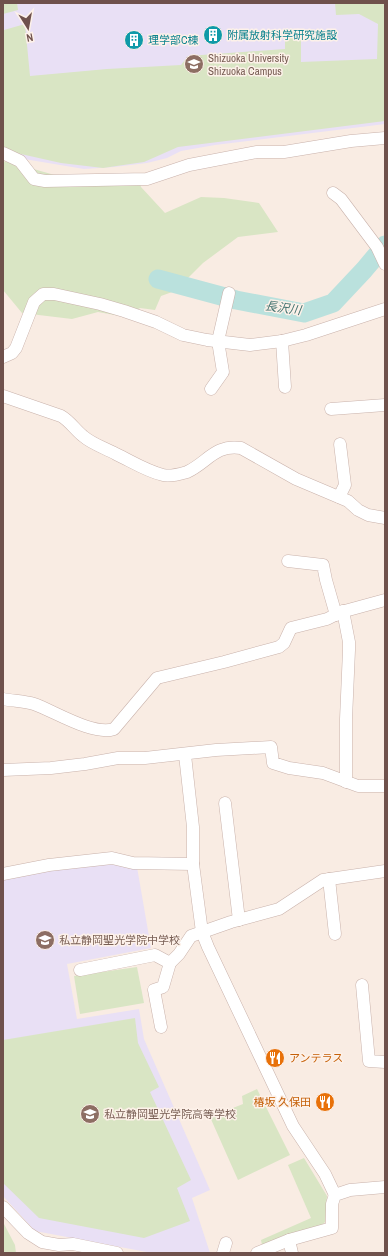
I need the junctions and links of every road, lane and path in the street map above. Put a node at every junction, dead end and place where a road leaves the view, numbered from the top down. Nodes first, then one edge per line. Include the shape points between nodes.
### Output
1 (385, 138) edge
2 (3, 153) edge
3 (333, 193) dead end
4 (382, 255) edge
5 (228, 298) dead end
6 (385, 309) edge
7 (218, 341) junction
8 (282, 341) junction
9 (3, 357) edge
10 (285, 387) dead end
11 (211, 389) dead end
12 (3, 396) edge
13 (385, 405) edge
14 (331, 409) dead end
15 (340, 444) dead end
16 (339, 497) junction
17 (385, 518) edge
18 (288, 561) dead end
19 (385, 600) edge
20 (339, 613) junction
21 (3, 699) edge
22 (186, 755) junction
23 (3, 770) edge
24 (346, 782) junction
25 (385, 786) edge
26 (225, 803) dead end
27 (193, 864) junction
28 (385, 871) edge
29 (3, 874) edge
30 (329, 879) junction
31 (239, 920) junction
32 (202, 932) junction
33 (335, 934) dead end
34 (170, 963) junction
35 (80, 970) dead end
36 (362, 985) dead end
37 (161, 1027) dead end
38 (385, 1062) edge
39 (385, 1187) edge
40 (334, 1195) junction
41 (3, 1207) edge
42 (289, 1240) junction
43 (117, 1253) edge
44 (257, 1253) edge
45 (292, 1253) edge

1 - 2 street via 284,152 257,152 189,165 147,179 45,181 34,179 20,161
3 - 4 street via 341,199
5 - 7 street
6 - 8 street
7 - 8 street via 250,344
7 - 9 street via 182,335 156,322 100,304 43,294 34,302 16,348
7 - 11 street via 223,372
8 - 10 street
12 - 16 street via 68,419 84,437 164,476 188,471 220,450 233,446 296,479
13 - 14 street
15 - 16 street via 345,485
16 - 17 street via 368,515
18 - 20 street via 324,565 326,580
19 - 20 street
20 - 21 street via 327,619 291,628 284,643 279,647 157,678 114,729 109,731 76,724 33,704
20 - 24 street via 349,642
22 - 23 street via 118,758 71,766
22 - 24 street via 216,750 271,747 273,763
22 - 27 street via 193,827
24 - 25 street via 358,786
26 - 31 street
27 - 29 street via 133,863 112,858 49,865
27 - 32 street
28 - 30 street
30 - 31 street via 279,909
30 - 33 street
31 - 32 street
32 - 34 street via 191,936
32 - 40 street via 294,1126 325,1174
34 - 35 street via 155,956
34 - 37 street via 163,987 154,990
36 - 38 street via 369,1061
39 - 40 street via 350,1190
40 - 42 street via 332,1228
41 - 43 street via 28,1233 42,1242 73,1244
42 - 44 street
42 - 45 street

